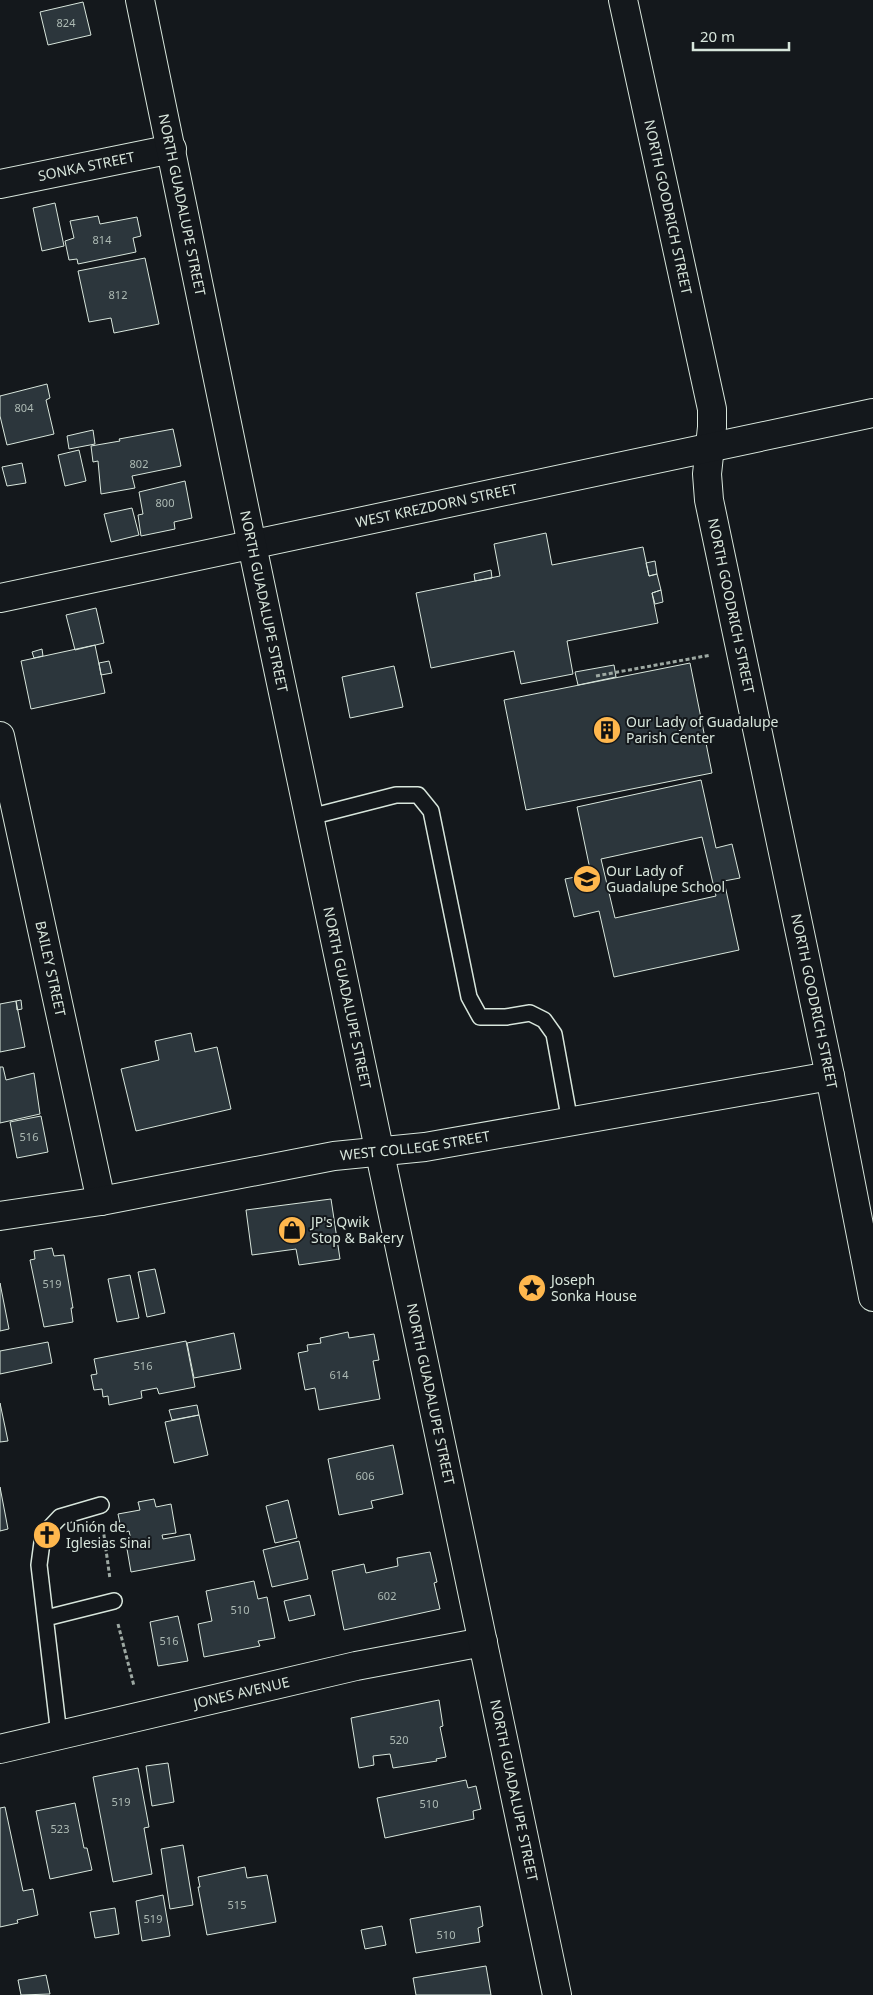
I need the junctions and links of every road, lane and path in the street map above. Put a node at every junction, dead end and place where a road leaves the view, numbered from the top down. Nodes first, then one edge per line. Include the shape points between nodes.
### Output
1 (140, 0) edge
2 (623, 0) edge
3 (172, 148) junction
4 (0, 184) edge
5 (873, 413) edge
6 (709, 448) junction
7 (252, 545) junction
8 (0, 598) edge
9 (715, 654) dead end
10 (596, 676) dead end
11 (0, 736) edge
12 (310, 817) junction
13 (830, 1076) junction
14 (570, 1122) junction
15 (381, 1153) junction
16 (101, 1200) junction
17 (0, 1216) edge
18 (873, 1297) edge
19 (100, 1506) dead end
20 (114, 1601) dead end
21 (46, 1618) junction
22 (483, 1642) junction
23 (59, 1735) junction
24 (0, 1749) edge
25 (557, 1995) edge

1 - 3 street, NORTH GUADALUPE STREET
2 - 6 street, NORTH GOODRICH STREET via 712,409
3 - 4 street, SONKA STREET
3 - 7 street, NORTH GUADALUPE STREET
5 - 6 street, WEST KREZDORN STREET
6 - 7 street, WEST KREZDORN STREET
6 - 13 street, NORTH GOODRICH STREET via 709,500
7 - 8 street, WEST KREZDORN STREET
7 - 12 street, NORTH GUADALUPE STREET
9 - 10 path
11 - 16 street, BAILEY STREET
12 - 14 lane via 396,795 418,796 431,811 469,997 480,1017 506,1017 530,1012 544,1020 554,1034
12 - 15 street, NORTH GUADALUPE STREET
13 - 14 street, WEST COLLEGE STREET
13 - 18 street, NORTH GOODRICH STREET
14 - 15 street, WEST COLLEGE STREET
15 - 16 street, WEST COLLEGE STREET via 334,1156
15 - 22 street, NORTH GUADALUPE STREET
16 - 17 street, WEST COLLEGE STREET
19 - 21 lane via 60,1516 43,1535 39,1565
20 - 21 lane
21 - 23 lane
22 - 23 street, JONES AVENUE via 356,1666
22 - 25 street, NORTH GUADALUPE STREET
23 - 24 street, JONES AVENUE

